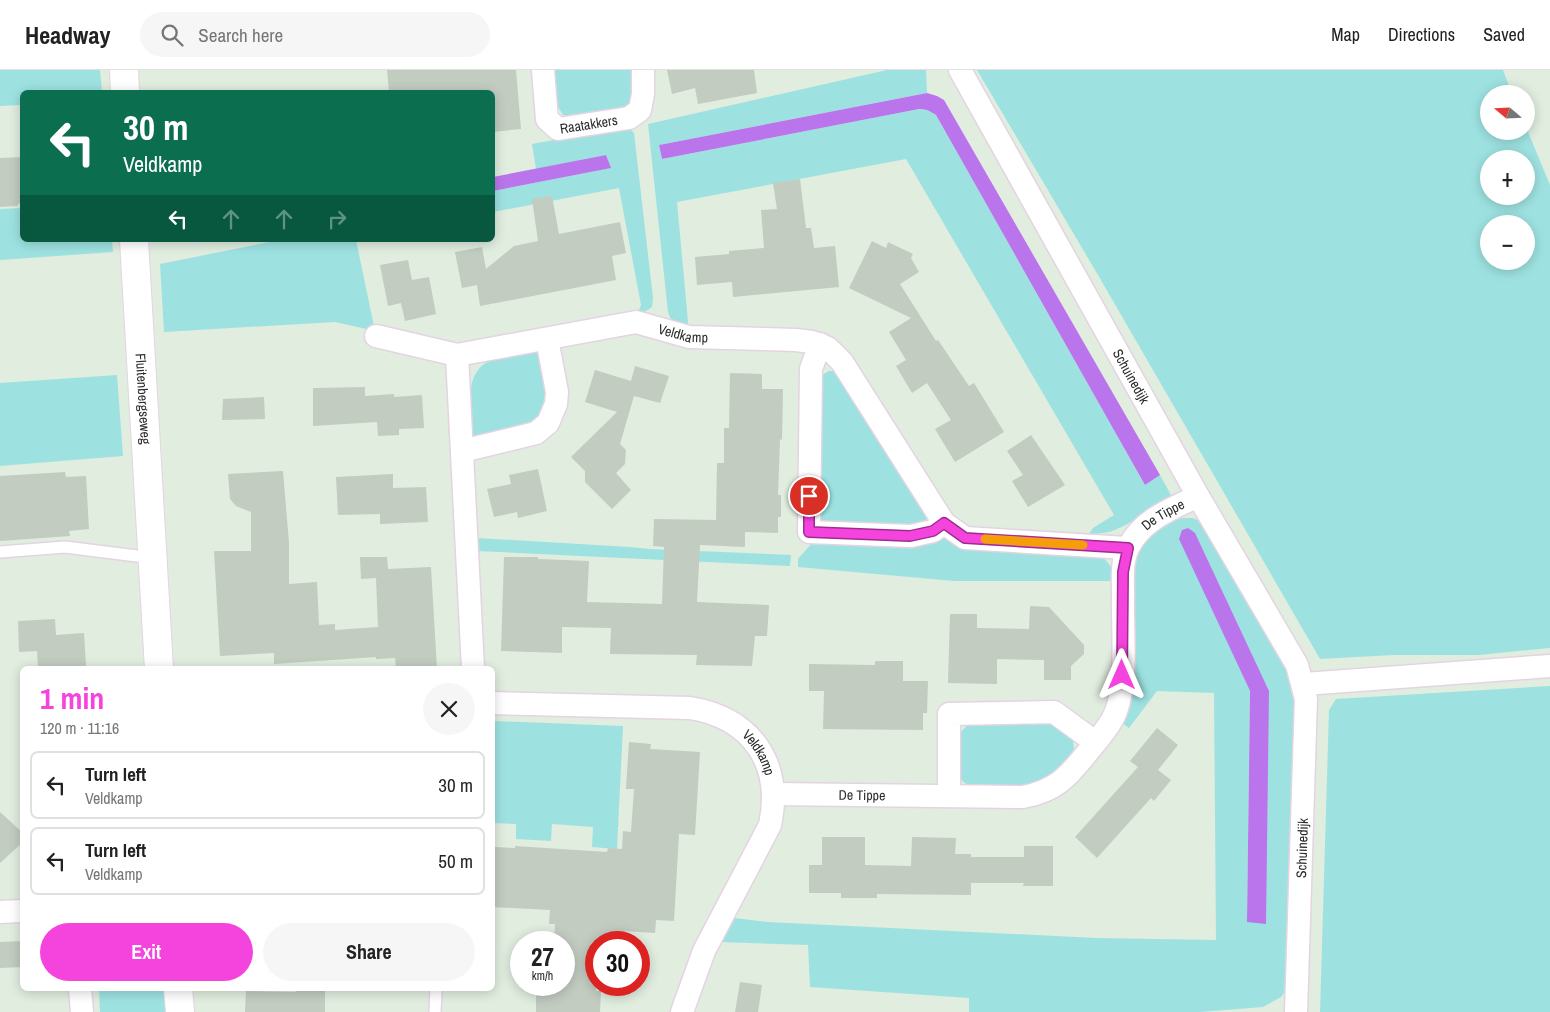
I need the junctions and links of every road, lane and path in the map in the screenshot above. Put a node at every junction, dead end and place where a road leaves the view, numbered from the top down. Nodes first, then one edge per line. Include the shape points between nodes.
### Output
1 (124, 70) edge
2 (543, 70) edge
3 (643, 70) edge
4 (960, 70) edge
5 (125, 90) edge
6 (134, 242) edge
7 (376, 336) dead end
8 (548, 339) junction
9 (820, 344) junction
10 (457, 356) junction
11 (462, 451) junction
12 (1198, 496) junction
13 (944, 523) junction
14 (1128, 548) junction
15 (0, 552) edge
16 (153, 558) junction
17 (159, 666) edge
18 (473, 666) edge
19 (1550, 666) edge
20 (1304, 684) junction
21 (495, 703) edge
22 (1095, 742) junction
23 (774, 794) junction
24 (949, 796) junction
25 (20, 911) edge
26 (0, 912) edge
27 (80, 991) edge
28 (178, 991) edge
29 (436, 991) edge
30 (82, 1012) edge
31 (180, 1012) edge
32 (434, 1012) edge
33 (682, 1012) edge
34 (1296, 1012) edge

1 - 5 street
2 - 3 street, Raatakkers via 547,119 558,129 629,118 640,110
4 - 12 street, Schuinedijk
6 - 16 street, Fluitenbergseweg
7 - 10 street, Veldkamp
8 - 9 street, Veldkamp via 636,322 689,337 796,340
8 - 10 street, Veldkamp
8 - 11 street via 557,392 548,423 536,434
9 - 13 street, Veldkamp via 842,362
9 - 13 street via 812,369 809,532 910,536 933,531
10 - 11 street
11 - 18 street
12 - 14 street, De Tippe via 1153,519 1135,535
12 - 20 street, Schuinedijk via 1298,665
13 - 14 street, Veldkamp via 965,538
14 - 22 street, De Tippe via 1123,572 1120,693 1112,719
15 - 16 lane via 65,547
16 - 17 street, Fluitenbergseweg
19 - 20 street
20 - 34 street, Schuinedijk
21 - 23 street, Veldkamp via 707,710 736,724 749,735 766,762
22 - 24 street, De Tippe via 1063,781 1037,794
22 - 24 street via 1054,712 949,714
23 - 24 street, De Tippe
23 - 33 street, Veldkamp via 770,825 704,951
25 - 26 street
27 - 30 street
28 - 31 street
29 - 32 lane

